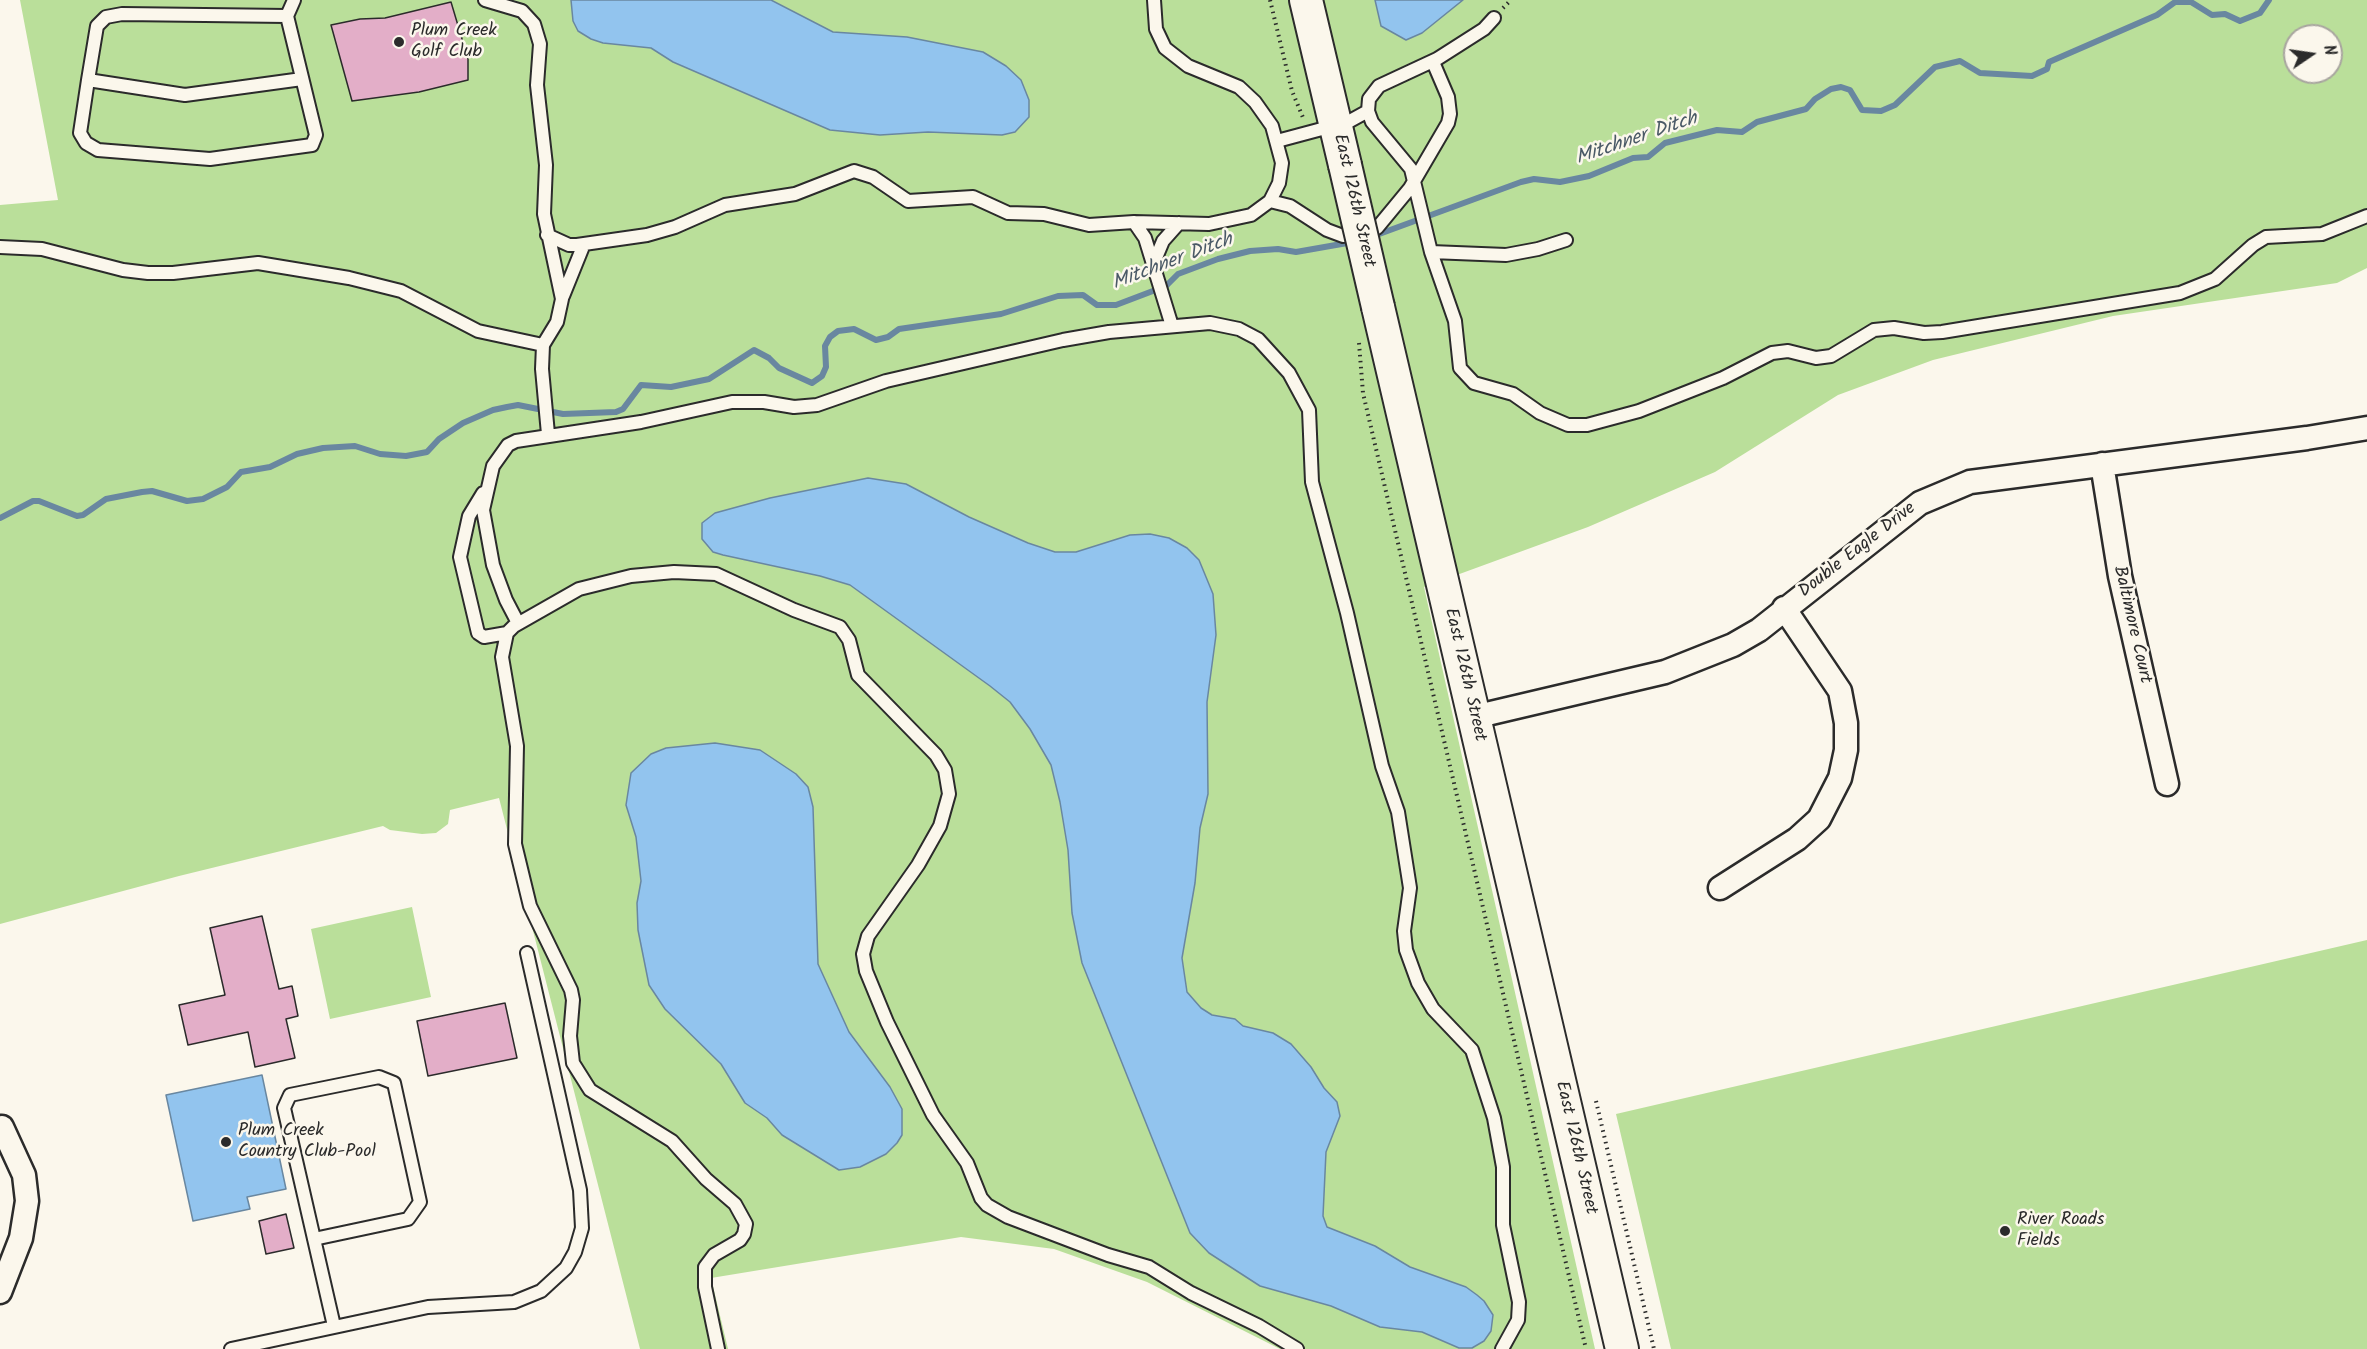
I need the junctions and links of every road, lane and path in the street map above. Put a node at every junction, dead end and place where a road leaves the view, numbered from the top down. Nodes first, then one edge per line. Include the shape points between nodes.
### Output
1 (294, 0) edge
2 (485, 0) edge
3 (1154, 0) edge
4 (1270, 0) edge
5 (1306, 0) edge
6 (287, 16) junction
7 (1494, 18) dead end
8 (1433, 62) junction
9 (302, 79) junction
10 (88, 80) junction
11 (1368, 111) junction
12 (1322, 129) junction
13 (1278, 141) junction
14 (1414, 181) junction
15 (1270, 201) junction
16 (2367, 216) edge
17 (1134, 222) junction
18 (1179, 223) junction
19 (1377, 228) dead end
20 (547, 235) junction
21 (1344, 236) dead end
22 (1566, 240) dead end
23 (584, 244) junction
24 (0, 246) edge
25 (1431, 252) junction
26 (1153, 265) junction
27 (562, 299) junction
28 (1172, 326) junction
29 (1359, 342) dead end
30 (543, 345) junction
31 (2367, 428) edge
32 (548, 429) junction
33 (2102, 464) junction
34 (487, 487) junction
35 (1784, 608) junction
36 (518, 623) junction
37 (507, 633) junction
38 (1474, 717) junction
39 (2168, 784) dead end
40 (1720, 888) dead end
41 (527, 953) dead end
42 (1596, 1101) dead end
43 (2, 1127) dead end
44 (315, 1239) junction
45 (0, 1292) edge
46 (334, 1326) junction
47 (231, 1349) edge
48 (718, 1349) edge
49 (1297, 1349) edge
50 (1502, 1349) edge
51 (1586, 1349) edge
52 (1622, 1349) edge
53 (1654, 1349) edge

1 - 6 lane
2 - 20 lane via 522,11 534,24 538,38 537,85 546,165
3 - 13 lane via 1156,29 1165,48 1188,66 1230,82 1248,94 1264,112
4 - 12 path via 1292,91
5 - 12 street, East 126th Street
6 - 9 lane
6 - 10 lane via 106,17 97,26
7 - 8 lane via 1484,29
8 - 11 lane via 1379,86 1370,99
8 - 14 lane via 1445,88 1450,114
9 - 10 lane via 185,95
9 - 10 lane via 316,135 312,145 210,159 98,150 86,143 80,133
11 - 12 lane
11 - 14 lane via 1372,122 1407,161
12 - 13 lane
12 - 38 street, East 126th Street, bridge via 1345,165
13 - 15 lane via 1281,174
14 - 19 lane
14 - 25 lane
15 - 18 lane via 1261,210 1237,219 1209,224
15 - 21 lane via 1290,207
16 - 25 lane via 2322,234 2265,237 2215,279 2180,293 1942,332 1874,330 1831,356 1772,353 1672,399 1577,426 1558,422 1513,394 1484,387 1467,377 1457,360 1455,321
17 - 18 lane
17 - 23 lane via 1079,224 1044,214 1008,213 964,196 908,201 873,177 854,171 795,194 725,205 662,231
17 - 26 lane via 1145,238
18 - 26 lane via 1163,241
20 - 23 lane via 569,245
20 - 27 lane
22 - 25 lane via 1506,255
23 - 27 lane
24 - 30 lane via 42,249 148,273 258,262 349,278 401,291 478,331
26 - 28 lane
27 - 30 lane via 556,322
28 - 32 lane via 1063,340 886,381 808,406 732,402 641,422
28 - 50 lane via 1210,323 1248,333 1282,363 1309,410 1313,488 1382,766 1398,812 1410,888 1404,931 1406,950 1433,1009 1472,1050 1498,1139 1503,1167 1503,1225 1519,1302 1515,1330
29 - 51 path via 1360,377 1372,433
30 - 32 lane
31 - 33 street, Double Eagle Drive
32 - 34 lane via 508,445 493,466
33 - 35 street, Double Eagle Drive via 1994,477 1946,490 1889,525
33 - 39 street, Baltimore Court via 2120,576
34 - 36 lane via 484,527 500,583
34 - 37 lane via 470,516 460,558 478,633 484,637
35 - 38 street, Double Eagle Drive via 1759,630 1687,664
35 - 40 street via 1840,691 1846,723 1840,778 1819,819 1797,839
36 - 37 lane
36 - 49 lane via 591,584 691,571 731,579 840,627 849,640 858,675 936,755 947,777 947,805 934,837 868,936 863,954 869,982 892,1032 933,1115 967,1163 981,1198 1008,1217 1149,1267
37 - 48 lane via 503,672 517,746 515,844 530,906 571,990 573,1063 590,1089 672,1141 735,1204 746,1224 740,1240 714,1255 705,1268 705,1287
38 - 52 street, East 126th Street
41 - 46 lane via 580,1190 582,1228 575,1252 555,1281 525,1299 503,1304 428,1307
42 - 53 path
43 - 45 street via 24,1175 27,1201 21,1238
44 - 44 lane via 284,1108 290,1095 379,1077 394,1083 420,1202 408,1219
44 - 46 lane
46 - 47 lane

